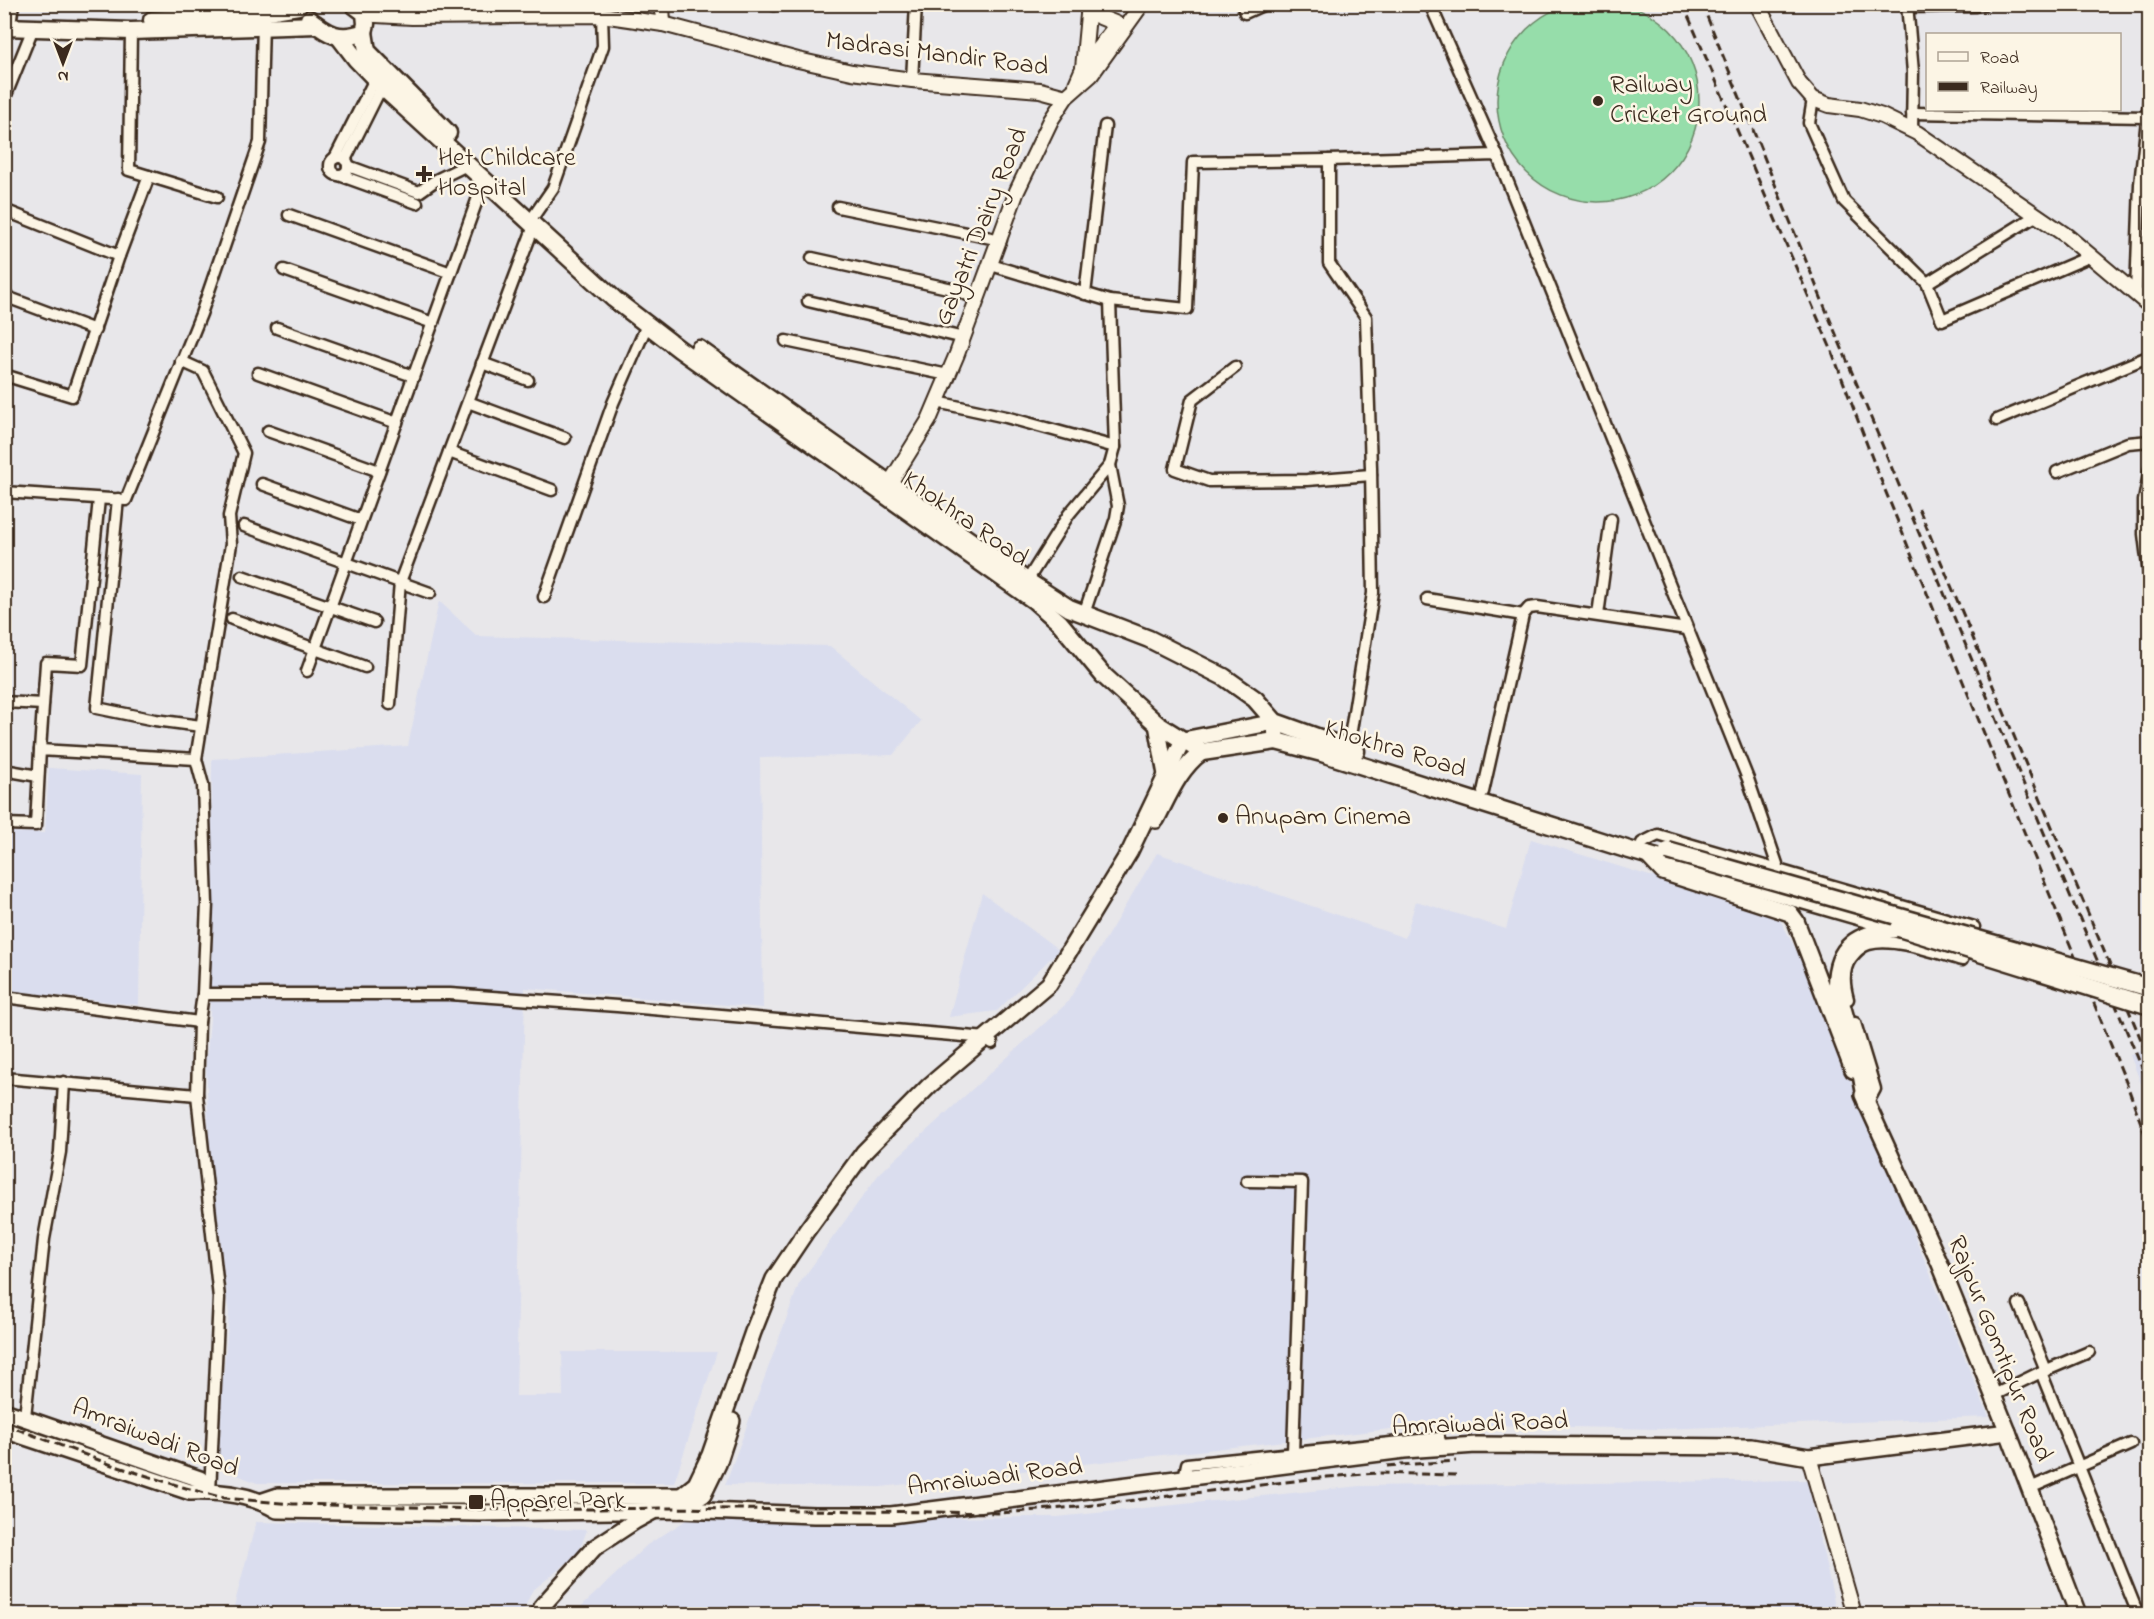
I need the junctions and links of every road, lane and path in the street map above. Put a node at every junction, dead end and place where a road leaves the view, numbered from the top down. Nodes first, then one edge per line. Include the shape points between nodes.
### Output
1 (662, 4) edge
2 (916, 4) edge
3 (1132, 4) edge
4 (1142, 4) edge
5 (1242, 4) edge
6 (1265, 4) edge
7 (1430, 4) edge
8 (1757, 4) edge
9 (1984, 4) edge
10 (354, 5) edge
11 (290, 6) edge
12 (1907, 6) edge
13 (1088, 8) edge
14 (510, 10) edge
15 (604, 10) edge
16 (8, 16) edge
17 (412, 17) junction
18 (263, 20) junction
19 (663, 24) junction
20 (1117, 24) junction
21 (317, 25) junction
22 (33, 28) junction
23 (365, 28) junction
24 (131, 31) junction
25 (340, 38) junction
26 (1083, 68) junction
27 (912, 81) junction
28 (379, 82) junction
29 (1071, 91) junction
30 (2150, 92) edge
31 (1813, 99) junction
32 (4, 100) edge
33 (1912, 113) junction
34 (2147, 117) junction
35 (1105, 126) dead end
36 (1912, 131) junction
37 (1497, 155) junction
38 (1329, 160) junction
39 (343, 161) junction
40 (467, 165) junction
41 (149, 176) junction
42 (484, 181) junction
43 (217, 197) dead end
44 (417, 203) dead end
45 (838, 207) dead end
46 (4, 210) edge
47 (289, 215) dead end
48 (2037, 215) junction
49 (534, 220) junction
50 (1001, 240) junction
51 (119, 256) junction
52 (2091, 256) junction
53 (812, 258) dead end
54 (991, 265) junction
55 (284, 270) dead end
56 (451, 273) junction
57 (1927, 283) junction
58 (2136, 293) junction
59 (1085, 294) junction
60 (4, 296) edge
61 (978, 300) junction
62 (808, 301) dead end
63 (1110, 301) junction
64 (2150, 306) edge
65 (433, 323) junction
66 (647, 325) junction
67 (277, 328) dead end
68 (94, 330) junction
69 (964, 338) junction
70 (786, 341) dead end
71 (2150, 356) edge
72 (182, 361) junction
73 (482, 363) junction
74 (1234, 367) dead end
75 (258, 374) dead end
76 (4, 375) edge
77 (948, 375) junction
78 (414, 376) junction
79 (528, 380) dead end
80 (468, 402) junction
81 (937, 402) junction
82 (1997, 420) dead end
83 (397, 423) junction
84 (268, 431) dead end
85 (565, 438) dead end
86 (2150, 441) edge
87 (1115, 447) junction
88 (449, 452) junction
89 (1110, 465) junction
90 (2150, 469) edge
91 (379, 471) junction
92 (2057, 472) dead end
93 (1371, 475) junction
94 (262, 484) dead end
95 (886, 488) junction
96 (552, 490) dead end
97 (4, 492) edge
98 (99, 499) junction
99 (118, 499) junction
100 (1611, 519) dead end
101 (362, 520) junction
102 (244, 526) dead end
103 (2147, 549) edge
104 (346, 563) junction
105 (242, 576) dead end
106 (1027, 581) junction
107 (400, 582) junction
108 (2150, 583) edge
109 (430, 593) dead end
110 (544, 597) dead end
111 (1427, 599) dead end
112 (330, 607) junction
113 (1077, 611) junction
114 (1523, 615) junction
115 (1598, 615) junction
116 (232, 619) dead end
117 (374, 622) dead end
118 (1060, 623) junction
119 (1687, 629) junction
120 (315, 649) junction
121 (365, 667) dead end
122 (307, 671) dead end
123 (4, 702) edge
124 (43, 704) junction
125 (390, 704) dead end
126 (1275, 722) junction
127 (1157, 724) junction
128 (201, 726) junction
129 (1183, 740) junction
130 (1276, 741) junction
131 (1348, 749) junction
132 (40, 750) junction
133 (1202, 752) junction
134 (196, 759) junction
135 (4, 770) edge
136 (1166, 775) junction
137 (38, 776) junction
138 (1483, 792) junction
139 (4, 824) edge
140 (1641, 847) junction
141 (1667, 855) junction
142 (1777, 864) dead end
143 (1899, 928) junction
144 (2150, 987) edge
145 (203, 994) junction
146 (4, 997) edge
147 (2150, 1006) edge
148 (199, 1022) junction
149 (989, 1040) junction
150 (4, 1078) edge
151 (64, 1082) junction
152 (197, 1095) junction
153 (1867, 1104) junction
154 (1247, 1180) dead end
155 (2019, 1304) dead end
156 (2090, 1352) dead end
157 (2044, 1371) junction
158 (1994, 1395) junction
159 (4, 1411) edge
160 (26, 1417) junction
161 (4, 1430) edge
162 (2008, 1432) junction
163 (2131, 1444) dead end
164 (1442, 1447) junction
165 (718, 1448) junction
166 (1293, 1453) junction
167 (1809, 1457) junction
168 (2080, 1466) junction
169 (1184, 1478) junction
170 (2030, 1488) junction
171 (210, 1492) junction
172 (703, 1496) junction
173 (263, 1501) junction
174 (681, 1503) junction
175 (657, 1511) junction
176 (729, 1512) junction
177 (539, 1614) edge
178 (549, 1614) edge
179 (1854, 1614) edge
180 (2078, 1614) edge
181 (2138, 1614) edge

1 - 19 street
2 - 27 street
3 - 20 street
4 - 29 street, Gayatri Dairy Road via 1091,75
5 - 6 street via 1245,13
7 - 37 street
8 - 31 street via 1799,83
9 - 12 street
10 - 17 street via 376,15
10 - 23 main road, Khokhra Road via 365,14
11 - 18 main road
11 - 21 main road
12 - 33 street
13 - 20 street
13 - 26 street
14 - 15 street, Madrasi Mandir Road
14 - 17 street, Madrasi Mandir Road
15 - 19 street, Madrasi Mandir Road
15 - 49 street via 603,46 553,188
16 - 18 main road via 131,22
16 - 22 main road
17 - 23 street
18 - 21 main road
18 - 24 main road
18 - 72 street via 260,142
19 - 27 street, Madrasi Mandir Road via 830,68
20 - 26 street
21 - 25 main road
22 - 24 main road
22 - 32 street
23 - 25 main road via 353,37
23 - 49 main road, Khokhra Road via 367,51
24 - 41 street via 129,170
25 - 28 main road, Khokhra Road
26 - 29 street
27 - 29 street, Madrasi Mandir Road
28 - 39 street
28 - 40 main road, Khokhra Road
29 - 50 street, Gayatri Dairy Road via 1051,120 1017,191
30 - 34 street
31 - 36 street via 1882,116
31 - 57 street via 1809,123 1844,201
33 - 34 street
33 - 36 street
34 - 58 street
35 - 59 street
36 - 48 street
37 - 38 street
37 - 119 street
38 - 63 street via 1193,162 1187,309
38 - 93 street via 1329,263 1366,317
39 - 40 street via 418,192
39 - 44 street via 345,172 339,175
40 - 42 main road, Khokhra Road
41 - 43 street
41 - 51 street
42 - 49 main road, Khokhra Road
42 - 56 street
45 - 50 street
46 - 51 street
47 - 56 street
48 - 52 street
48 - 57 street
49 - 66 main road, Khokhra Road via 614,299
49 - 73 street
49 - 95 main road, Khokhra Road via 659,321
50 - 54 street, Gayatri Dairy Road
51 - 68 street
52 - 57 street via 1942,320
52 - 58 street
53 - 61 street via 957,290
54 - 59 street
54 - 61 street, Gayatri Dairy Road
55 - 65 street
56 - 65 street
58 - 64 street
59 - 63 street
60 - 68 street
61 - 69 street, Gayatri Dairy Road
62 - 69 street
63 - 87 street
65 - 78 street
66 - 95 main road, Khokhra Road
66 - 110 street via 613,403
67 - 78 street
68 - 76 street via 72,396
69 - 77 street, Gayatri Dairy Road
70 - 77 street
71 - 82 street
72 - 99 street via 126,500
72 - 128 street via 203,371 244,453 229,516 231,544
73 - 79 street
73 - 80 street
74 - 93 street via 1192,400 1175,469 1209,481
75 - 83 street
77 - 81 street, Gayatri Dairy Road
78 - 83 street
80 - 85 street
80 - 88 street
81 - 87 street
81 - 95 street, Gayatri Dairy Road
83 - 91 street
84 - 91 street
86 - 92 street via 2128,443
87 - 89 street
88 - 96 street
88 - 107 street
89 - 106 street via 1068,514
89 - 113 street via 1118,506 1116,518
90 - 103 street via 2144,501
91 - 101 street
93 - 131 street via 1373,593
94 - 101 street
95 - 106 main road, Khokhra Road
95 - 118 main road, Khokhra Road
97 - 98 street
98 - 99 street
98 - 124 street via 81,665 46,663
99 - 128 street via 97,708
100 - 115 street
101 - 104 street
102 - 104 street
103 - 108 street
104 - 107 street
104 - 112 street
105 - 112 street
106 - 113 main road, Khokhra Road
107 - 109 street
107 - 125 street
111 - 114 street
112 - 117 street
112 - 120 street
113 - 118 main road
113 - 126 main road, Khokhra Road via 1149,639 1224,677 1255,699
114 - 115 street via 1529,608 1537,607
114 - 138 street
115 - 119 street
116 - 120 street
118 - 127 main road, Khokhra Road via 1103,675
119 - 142 street via 1748,779
120 - 121 street
120 - 122 street
123 - 124 street
124 - 132 street
126 - 129 main road
126 - 130 main road
126 - 131 main road, Khokhra Road
127 - 129 main road, Khokhra Road
127 - 136 main road
128 - 134 street
129 - 133 main road, Khokhra Road
129 - 136 main road
130 - 133 main road, Khokhra Road
130 - 140 main road, Khokhra Road
131 - 138 main road, Khokhra Road
132 - 134 street
132 - 137 street
133 - 149 main road via 1176,780 1134,862 1056,988
134 - 145 street via 203,785 207,880
135 - 137 street
136 - 149 main road via 1130,851 1049,984
137 - 139 street via 36,825
138 - 140 main road, Khokhra Road
140 - 141 main road, Khokhra Road
140 - 153 main road, Rajpur Gomtipur Road via 1663,872 1790,913
140 - 153 street via 1658,835 1974,927 1962,960 1883,942 1867,944 1848,963 1844,976 1846,990 1875,1089
141 - 143 main road
141 - 144 main road, bridge
143 - 147 main road, bridge
143 - 153 main road via 1877,931 1854,942 1836,971 1838,995
145 - 148 street
145 - 149 street via 450,994
146 - 148 street
148 - 152 street
149 - 165 main road via 930,1084 864,1152 774,1279 753,1332
150 - 151 street
151 - 152 street
151 - 160 street via 60,1152 44,1239
152 - 171 street via 219,1298
153 - 158 main road, Rajpur Gomtipur Road
154 - 166 street via 1302,1182
155 - 157 street
156 - 157 street
157 - 158 street
157 - 168 street
158 - 162 main road, Rajpur Gomtipur Road
159 - 160 main road, Amraiwadi Road
160 - 171 main road, Amraiwadi Road via 200,1479
161 - 171 main road via 190,1492
162 - 167 main road, Amraiwadi Road
162 - 170 main road, Rajpur Gomtipur Road
163 - 168 street
164 - 166 street via 1440,1438
164 - 167 main road, Amraiwadi Road via 1751,1447
164 - 169 main road, Amraiwadi Road
165 - 172 main road
165 - 174 main road
166 - 169 street via 1187,1464
167 - 179 street
168 - 170 street
168 - 181 street
169 - 176 main road, Amraiwadi Road via 891,1515
170 - 180 main road, Rajpur Gomtipur Road
171 - 173 main road, Amraiwadi Road
172 - 174 main road
172 - 176 main road
173 - 174 main road via 278,1496
173 - 175 main road, Amraiwadi Road via 277,1510
174 - 175 main road
174 - 176 main road, Amraiwadi Road
174 - 178 main road via 600,1554
175 - 177 main road via 594,1548

